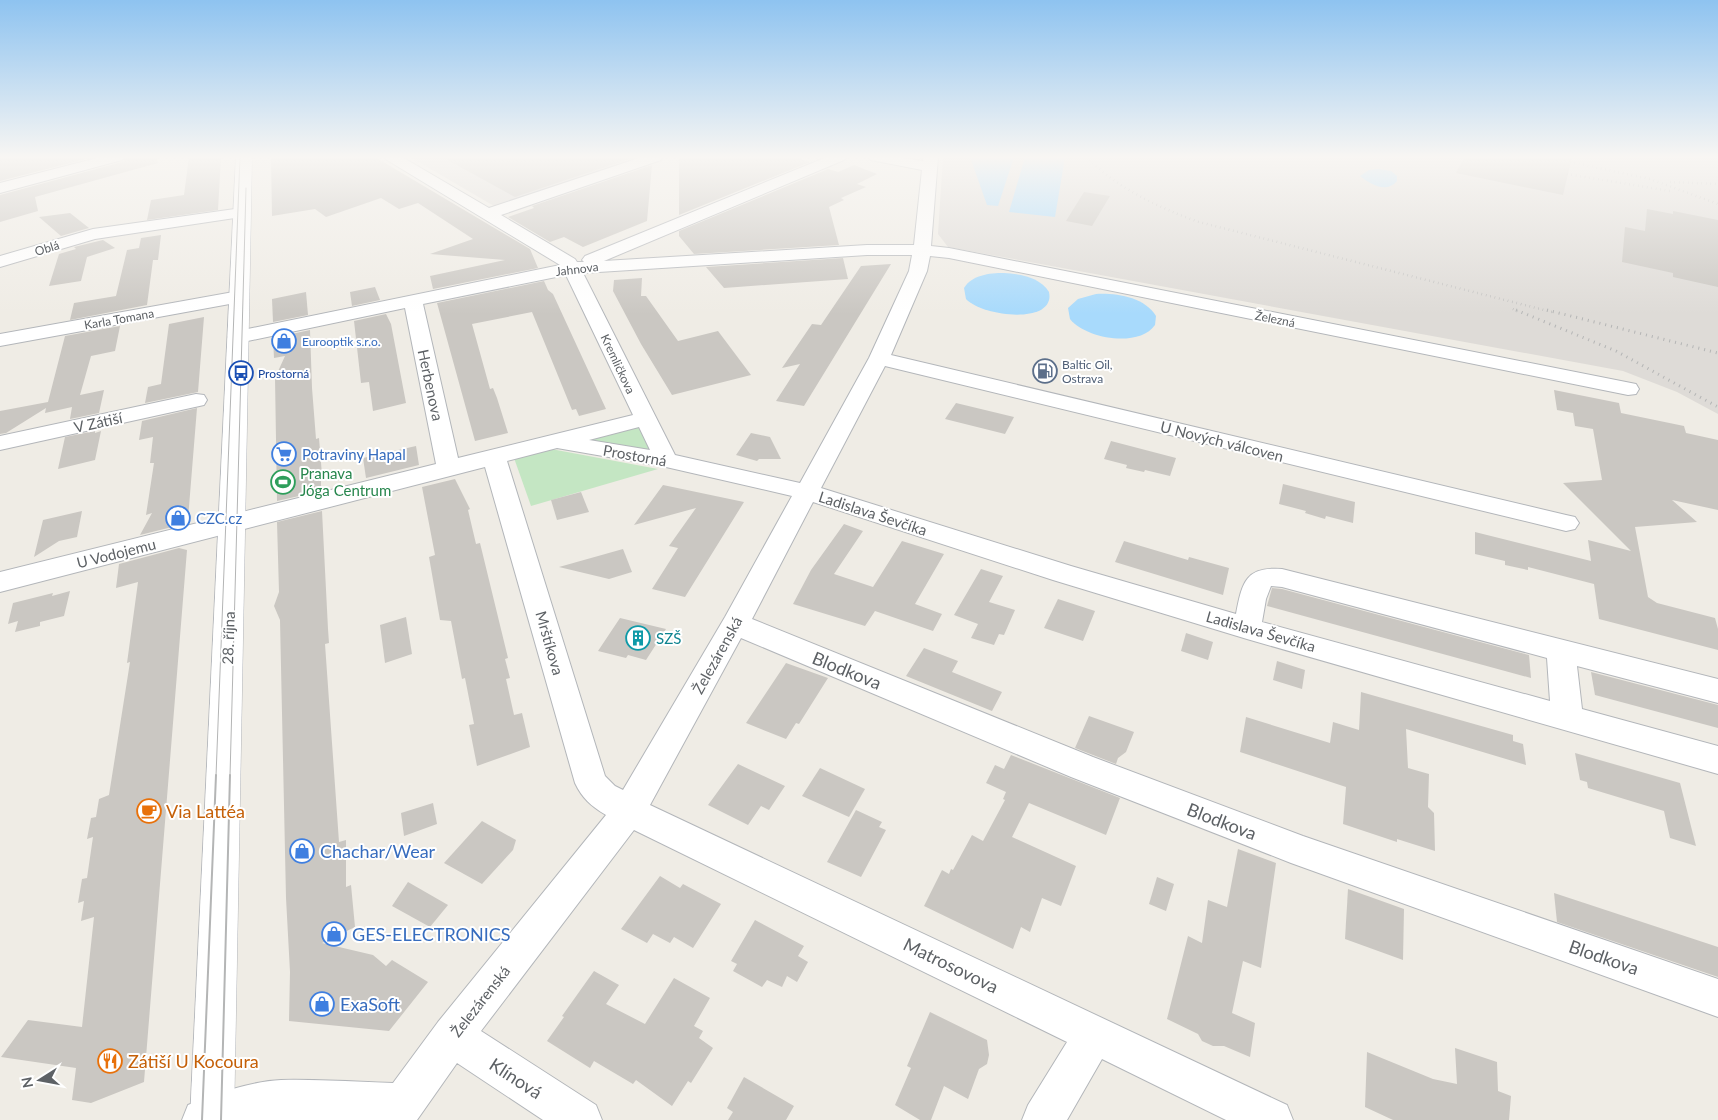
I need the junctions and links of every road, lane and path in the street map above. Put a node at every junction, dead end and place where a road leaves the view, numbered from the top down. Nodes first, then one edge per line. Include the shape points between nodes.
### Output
1 (480, 209) edge
2 (502, 209) edge
3 (713, 209) edge
4 (926, 209) edge
5 (242, 212) joint
6 (488, 214) junction
7 (922, 250) junction
8 (0, 262) edge
9 (572, 268) junction
10 (239, 297) junction
11 (413, 301) junction
12 (238, 336) junction
13 (0, 340) edge
14 (879, 358) junction
15 (1628, 389) dead end
16 (196, 400) dead end
17 (644, 419) junction
18 (556, 441) junction
19 (0, 443) edge
20 (494, 458) junction
21 (666, 460) junction
22 (449, 469) junction
23 (807, 492) junction
24 (232, 523) junction
25 (1566, 523) dead end
26 (0, 582) edge
27 (735, 624) junction
28 (1247, 628) junction
29 (1561, 651) junction
30 (1718, 691) edge
31 (1567, 717) junction
32 (1718, 760) edge
33 (629, 811) junction
34 (1718, 998) edge
35 (1094, 1034) junction
36 (452, 1036) junction
37 (397, 1112) edge
38 (209, 1119) edge
39 (581, 1120) edge
40 (1043, 1120) edge
41 (1272, 1120) edge

1 - 6 street
2 - 6 street
3 - 9 street
4 - 7 street, Železárenská
5 - 8 street, Oblá via 88,235 11,251
5 - 10 main road, 28. října
6 - 9 street via 569,262
7 - 9 street, Jahnova
7 - 14 street, Železárenská via 918,271
7 - 15 street, Železná
9 - 11 street, Jahnova
9 - 17 street, Kremličkova
10 - 12 main road, 28. října
10 - 13 street, Karla Tomana
11 - 12 street, Jahnova
11 - 22 street, Herbenova
12 - 24 main road, 28. října
14 - 23 street, Železárenská
14 - 25 street, U Nových válcoven
16 - 19 street, V Zátiší
17 - 18 street
17 - 21 street, Kremličkova
18 - 20 street, Prostorná
18 - 21 street, Prostorná
20 - 22 street, Prostorná
20 - 33 street, Mrštíkova via 591,783 603,796
21 - 23 street, Prostorná
22 - 24 street, Prostorná
23 - 27 street, Železárenská
23 - 28 street, Ladislava Ševčíka
24 - 26 street, U Vodojemu
24 - 38 main road, 28. října
27 - 33 street, Železárenská
27 - 34 street, Blodkova via 1082,767 1303,852
28 - 29 street via 1259,581 1267,577 1282,578
28 - 31 street, Ladislava Ševčíka
29 - 30 street
29 - 31 street
31 - 32 street, Ladislava Ševčíka
33 - 35 street, Matrosovova
33 - 36 street, Železárenská
35 - 40 street
35 - 41 street, Matrosovova
36 - 37 street, Železárenská
36 - 39 street, Klínová
37 - 38 street, Železárenská via 279,1101

